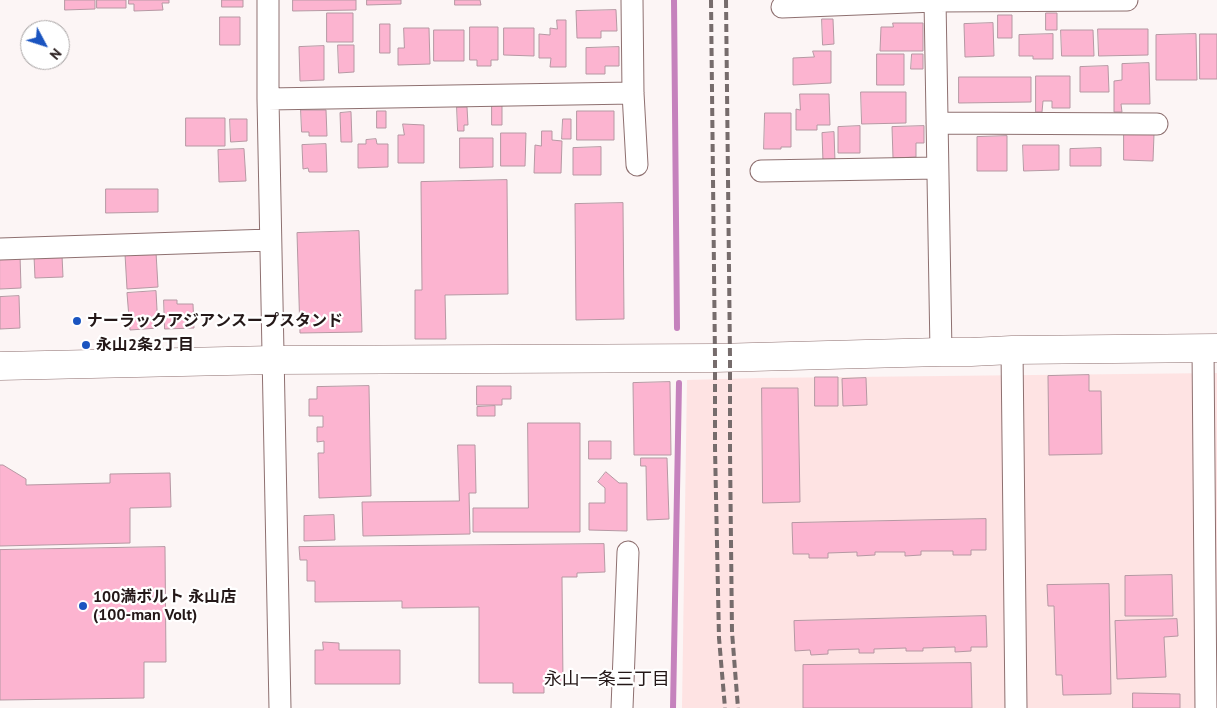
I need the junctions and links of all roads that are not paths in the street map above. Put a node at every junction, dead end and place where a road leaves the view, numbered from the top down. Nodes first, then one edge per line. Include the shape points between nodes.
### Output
1 (268, 0) edge
2 (632, 0) edge
3 (1127, 0) edge
4 (935, 1) edge
5 (782, 6) dead end
6 (634, 93) junction
7 (268, 99) junction
8 (937, 124) junction
9 (1158, 124) dead end
10 (637, 165) dead end
11 (938, 168) junction
12 (761, 171) dead end
13 (270, 240) junction
14 (0, 249) edge
15 (1210, 348) edge
16 (1012, 350) junction
17 (941, 352) junction
18 (273, 360) junction
19 (0, 366) edge
20 (628, 552) dead end
21 (280, 708) edge
22 (622, 708) edge
23 (1016, 708) edge
24 (1206, 708) edge

1 - 7 street
2 - 6 street
3 - 4 street
4 - 5 street
4 - 8 street
6 - 7 street
6 - 10 street
7 - 13 street
8 - 9 street
8 - 11 street
11 - 12 street
11 - 17 street
13 - 14 street
13 - 18 street
15 - 16 street
15 - 24 street
16 - 17 street
16 - 23 street
17 - 18 street via 715,358
18 - 19 street
18 - 21 street
20 - 22 street

